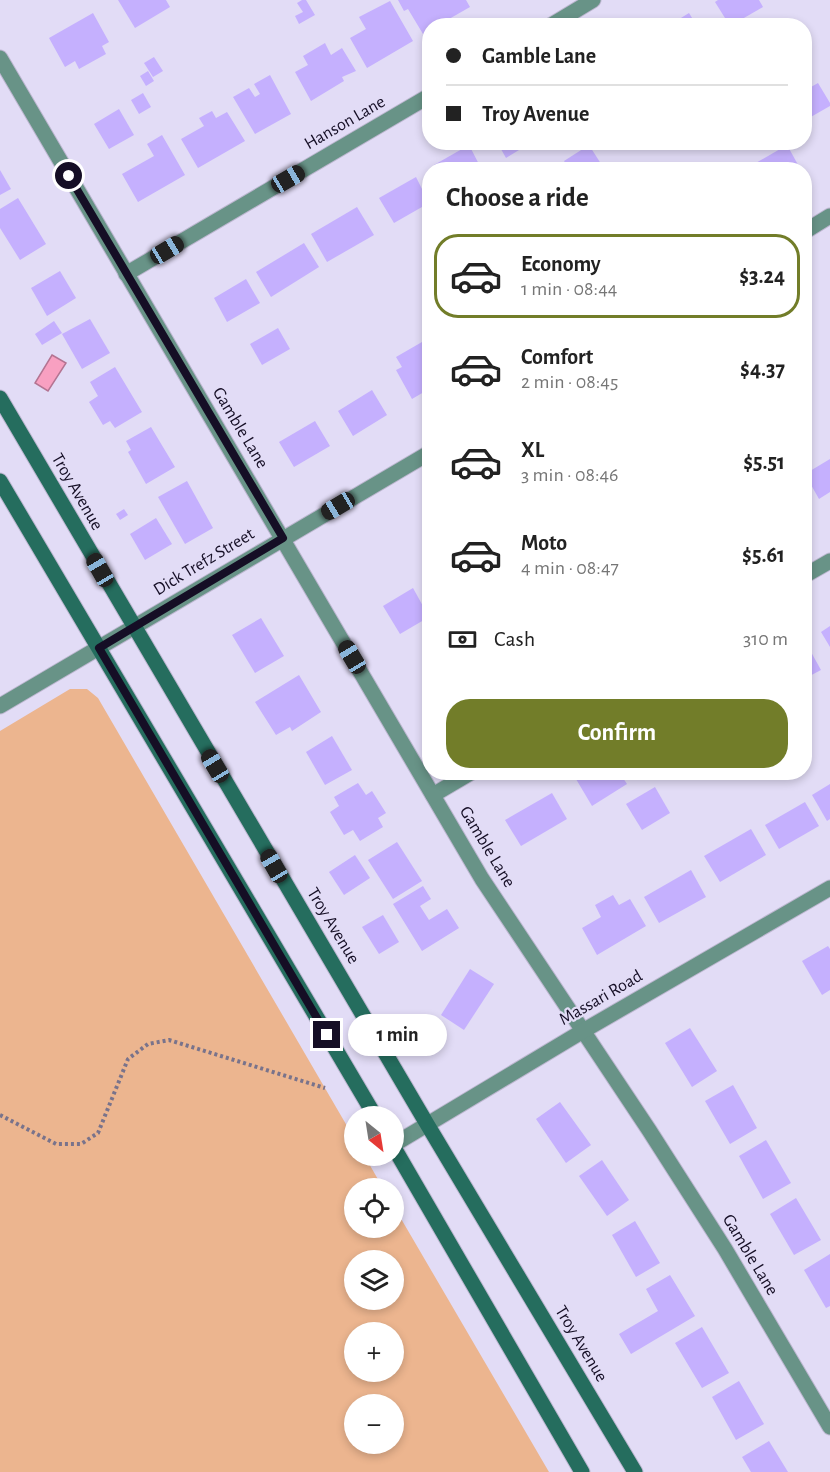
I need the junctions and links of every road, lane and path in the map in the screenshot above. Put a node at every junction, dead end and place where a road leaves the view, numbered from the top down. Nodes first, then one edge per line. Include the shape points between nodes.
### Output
1 (593, 0) edge
2 (563, 18) edge
3 (0, 58) edge
4 (422, 100) edge
5 (830, 216) edge
6 (812, 227) edge
7 (126, 274) junction
8 (0, 398) edge
9 (422, 457) edge
10 (0, 481) edge
11 (283, 538) junction
12 (830, 561) edge
13 (812, 571) edge
14 (133, 627) junction
15 (99, 648) junction
16 (0, 706) edge
17 (422, 776) edge
18 (424, 780) edge
19 (458, 780) edge
20 (433, 795) junction
21 (830, 888) edge
22 (583, 1031) junction
23 (325, 1088) dead end
24 (369, 1106) edge
25 (0, 1115) edge
26 (427, 1124) junction
27 (404, 1139) edge
28 (404, 1165) edge
29 (830, 1427) edge
30 (582, 1472) edge
31 (635, 1472) edge

1 - 2 street
3 - 7 street, Gamble Lane
4 - 7 street, Hanson Lane
5 - 6 street
7 - 11 street, Gamble Lane
8 - 14 main road, Troy Avenue
9 - 11 street, Dick Trefz Street
10 - 15 main road
11 - 14 street, Dick Trefz Street
11 - 17 street, Gamble Lane
12 - 13 street
14 - 15 street, Dick Trefz Street
14 - 26 main road, Troy Avenue
15 - 16 street, Dick Trefz Street
15 - 24 main road
18 - 20 street, Gamble Lane
19 - 20 street
20 - 22 street, Gamble Lane via 482,879
21 - 22 street, Massari Road
22 - 26 street, Massari Road
22 - 29 street, Gamble Lane via 725,1249
23 - 25 path via 169,1040 148,1044 128,1059 98,1133 81,1144 56,1144
26 - 27 street, Massari Road
26 - 31 main road, Troy Avenue
28 - 30 main road

